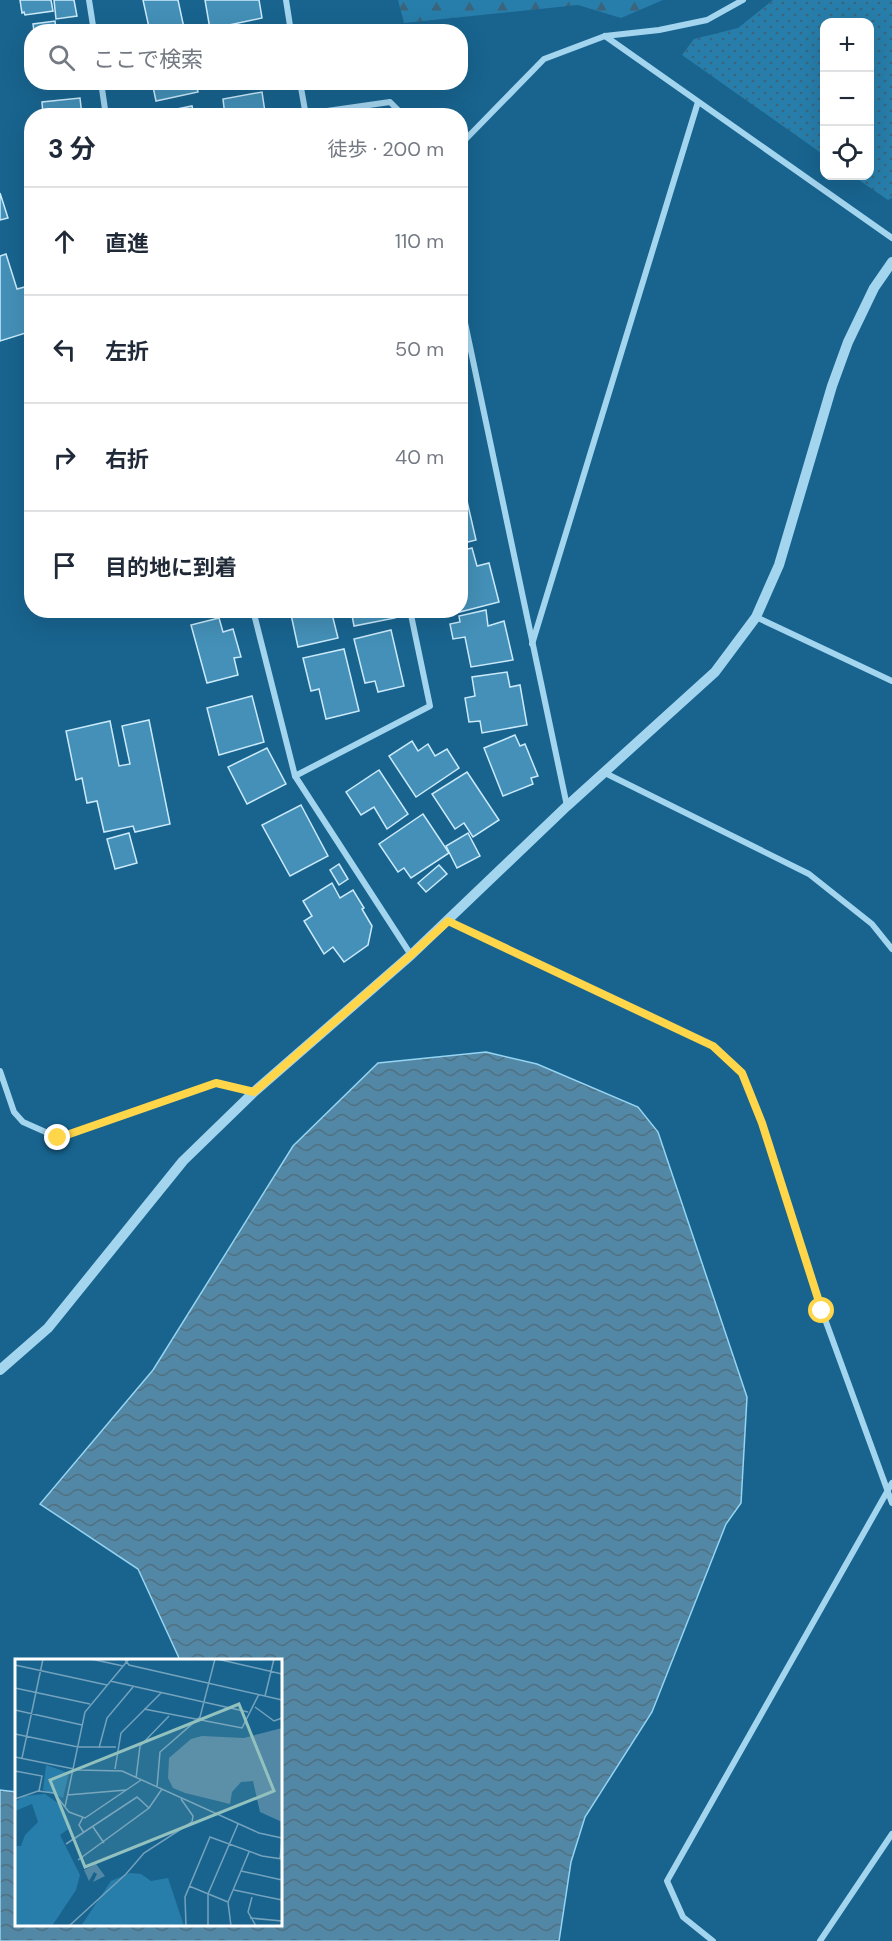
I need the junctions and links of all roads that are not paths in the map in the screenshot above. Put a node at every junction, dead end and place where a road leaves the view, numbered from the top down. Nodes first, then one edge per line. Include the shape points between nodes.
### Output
1 (89, 0) edge
2 (286, 0) edge
3 (743, 0) edge
4 (93, 24) edge
5 (290, 24) edge
6 (604, 36) junction
7 (102, 90) edge
8 (301, 90) edge
9 (698, 102) junction
10 (105, 108) edge
11 (305, 108) edge
12 (351, 108) edge
13 (396, 108) edge
14 (468, 137) edge
15 (892, 238) edge
16 (892, 262) edge
17 (468, 337) edge
18 (756, 617) junction
19 (255, 618) edge
20 (412, 618) edge
21 (532, 644) junction
22 (892, 681) edge
23 (605, 773) junction
24 (295, 776) junction
25 (567, 806) junction
26 (448, 921) junction
27 (892, 949) edge
28 (411, 955) junction
29 (0, 1071) edge
30 (254, 1092) junction
31 (0, 1370) edge
32 (892, 1483) edge
33 (887, 1490) junction
34 (892, 1503) edge
35 (892, 1834) edge
36 (713, 1941) edge
37 (820, 1941) edge

1 - 4 street
2 - 5 street
3 - 6 street via 707,20
6 - 9 street
6 - 14 street via 544,59
7 - 10 street
8 - 11 street
9 - 15 street
9 - 21 street
12 - 13 street via 390,102
16 - 18 street via 874,288 848,342 779,565
17 - 21 street
18 - 22 street
18 - 23 street via 715,672
19 - 24 street
20 - 24 street via 430,706
21 - 25 street
23 - 25 street
23 - 27 street via 808,874 872,924
24 - 28 street
25 - 26 street
26 - 28 street
26 - 33 street via 713,1046 742,1073
28 - 30 street
29 - 30 street via 14,1112 24,1122 58,1138 216,1083
30 - 31 street via 183,1161 48,1328
32 - 33 street
33 - 34 street
33 - 36 street via 667,1881 683,1917
35 - 37 street

